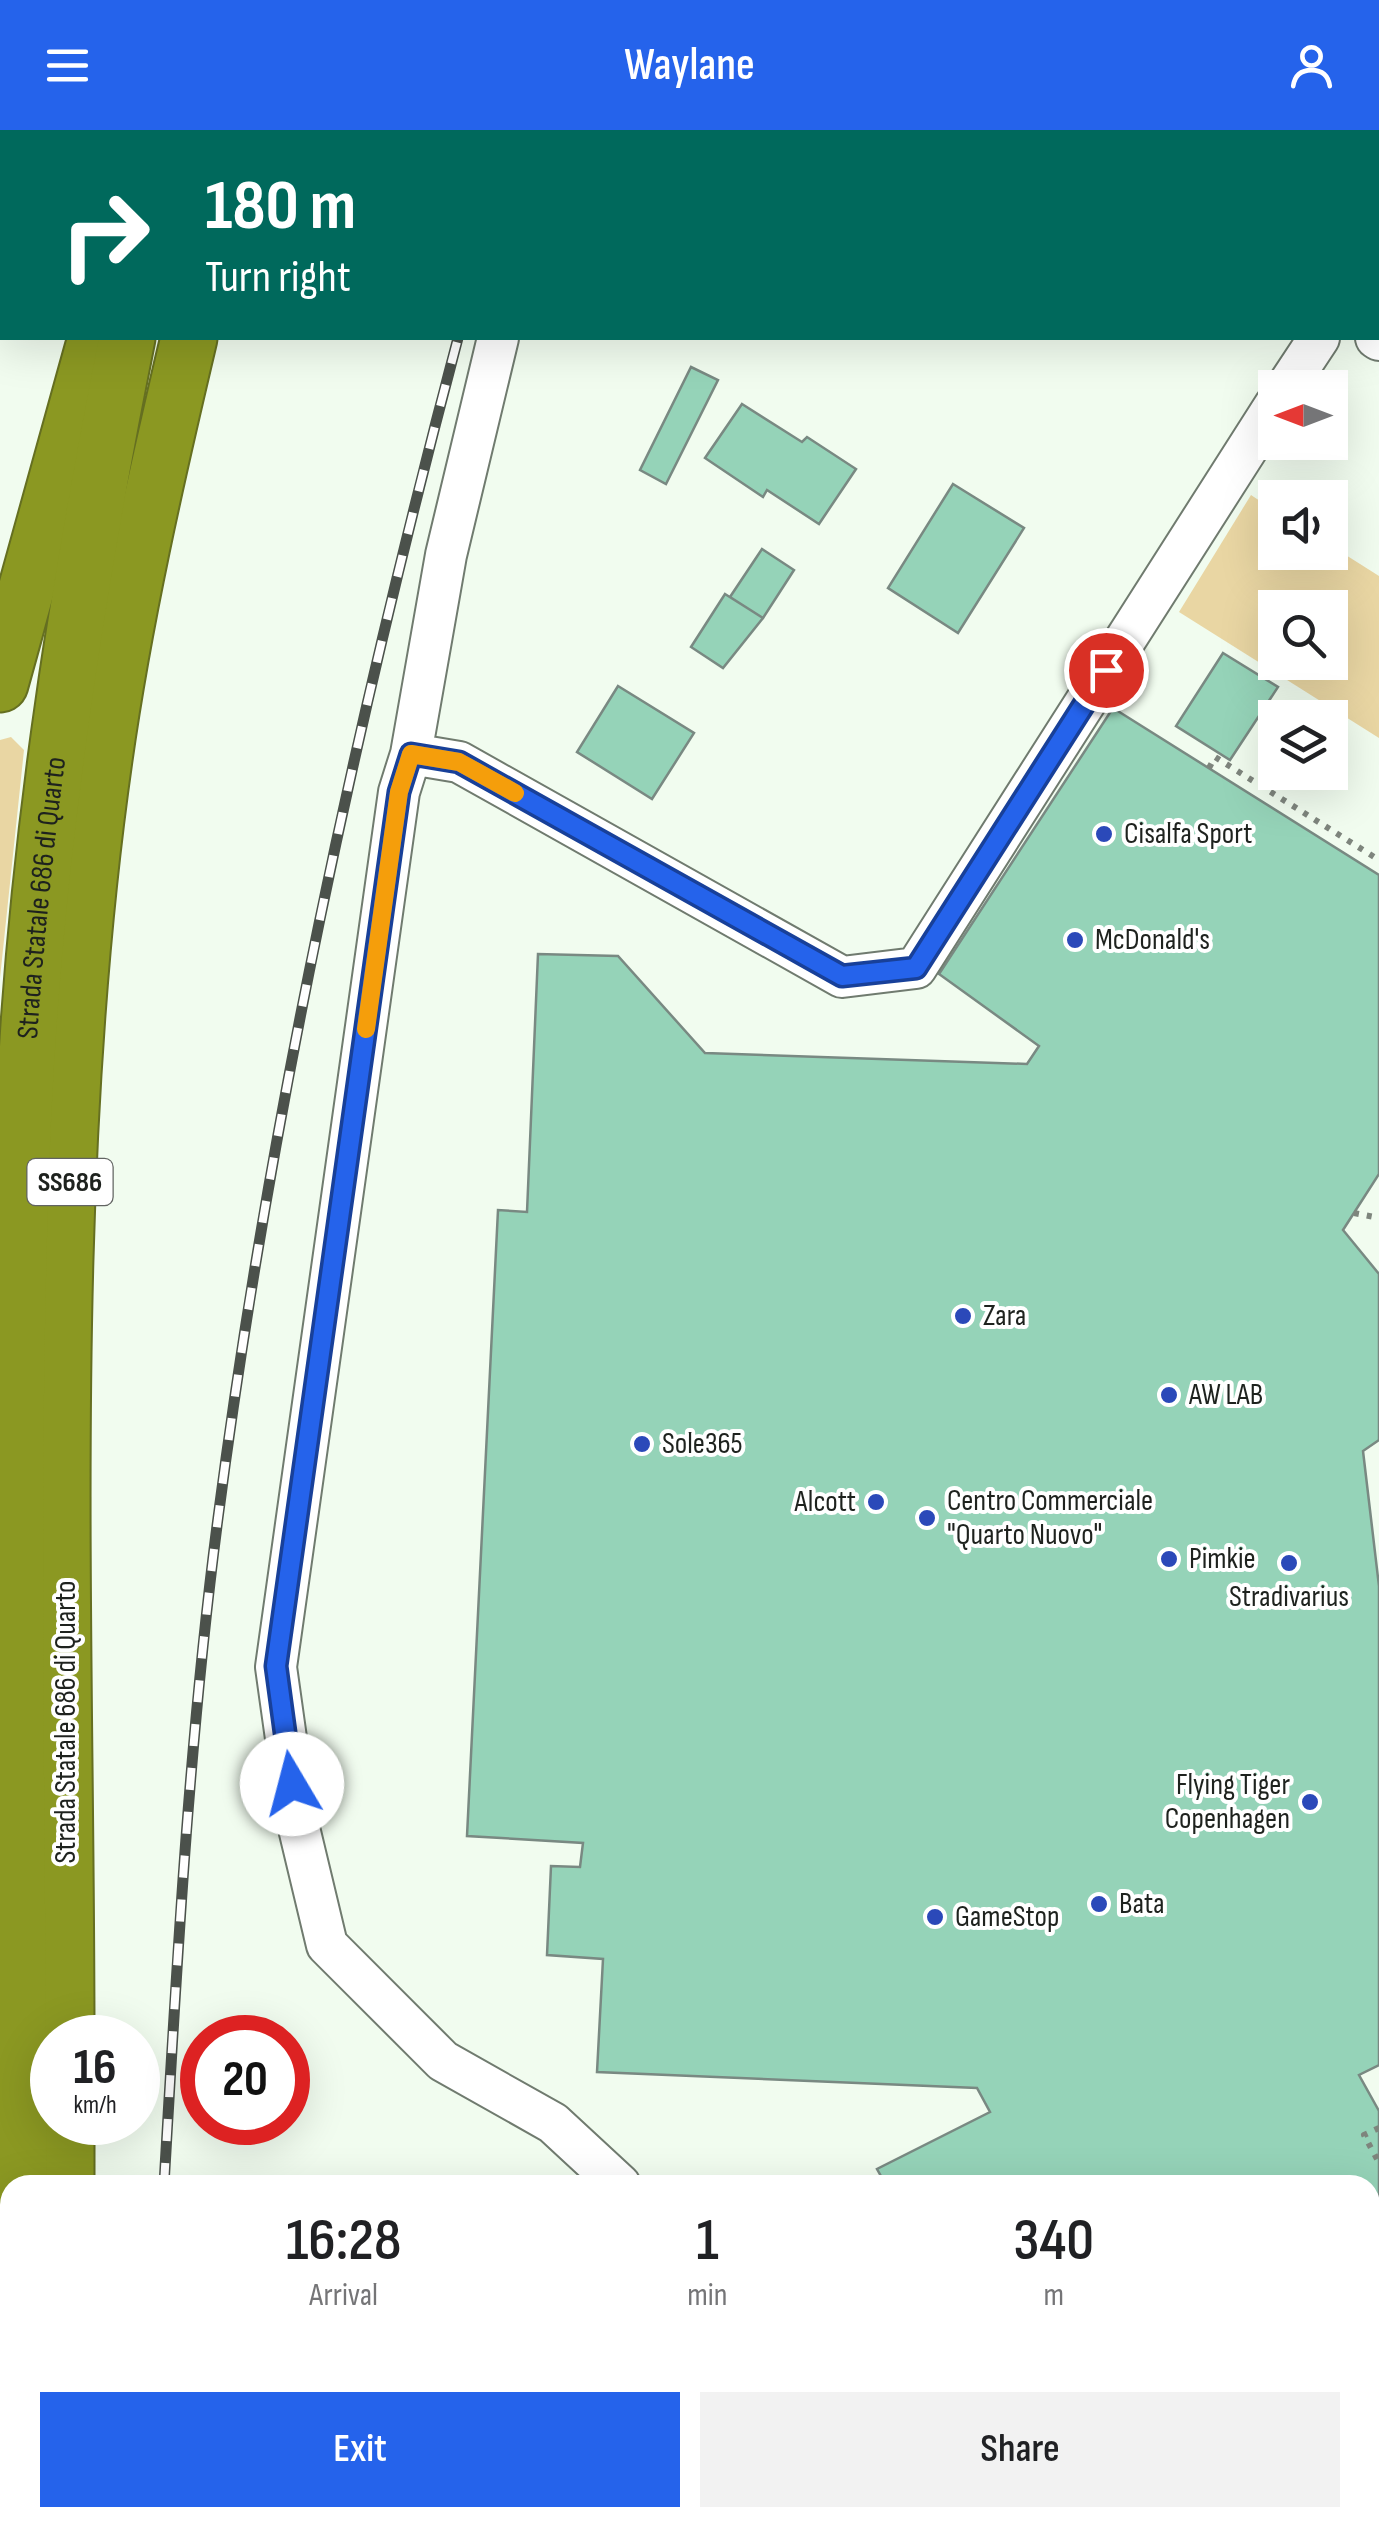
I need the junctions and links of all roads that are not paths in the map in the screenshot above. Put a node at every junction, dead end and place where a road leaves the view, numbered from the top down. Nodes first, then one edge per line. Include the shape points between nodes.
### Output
1 (98, 340) edge
2 (127, 340) edge
3 (189, 340) edge
4 (498, 340) edge
5 (1318, 340) edge
6 (1298, 370) edge
7 (1258, 432) edge
8 (0, 684) edge
9 (411, 754) junction
10 (7, 1413) edge
11 (66, 2015) edge
12 (66, 2145) edge
13 (18, 2175) edge
14 (66, 2175) edge
15 (609, 2175) edge

1 - 8 highway via 88,356
2 - 10 highway, Strada Statale 686 di Quarto / SS686 via 82,587 42,881
3 - 11 highway, Strada Statale 686 di Quarto / SS686 via 104,759 73,1088 65,1296
4 - 9 street via 446,555
5 - 6 street
7 - 9 street via 916,968 842,976 459,762
9 - 15 street via 399,792 276,1666 298,1824 327,1945 443,2061 553,2123
10 - 13 highway, Strada Statale 686 di Quarto / SS686
12 - 14 highway

